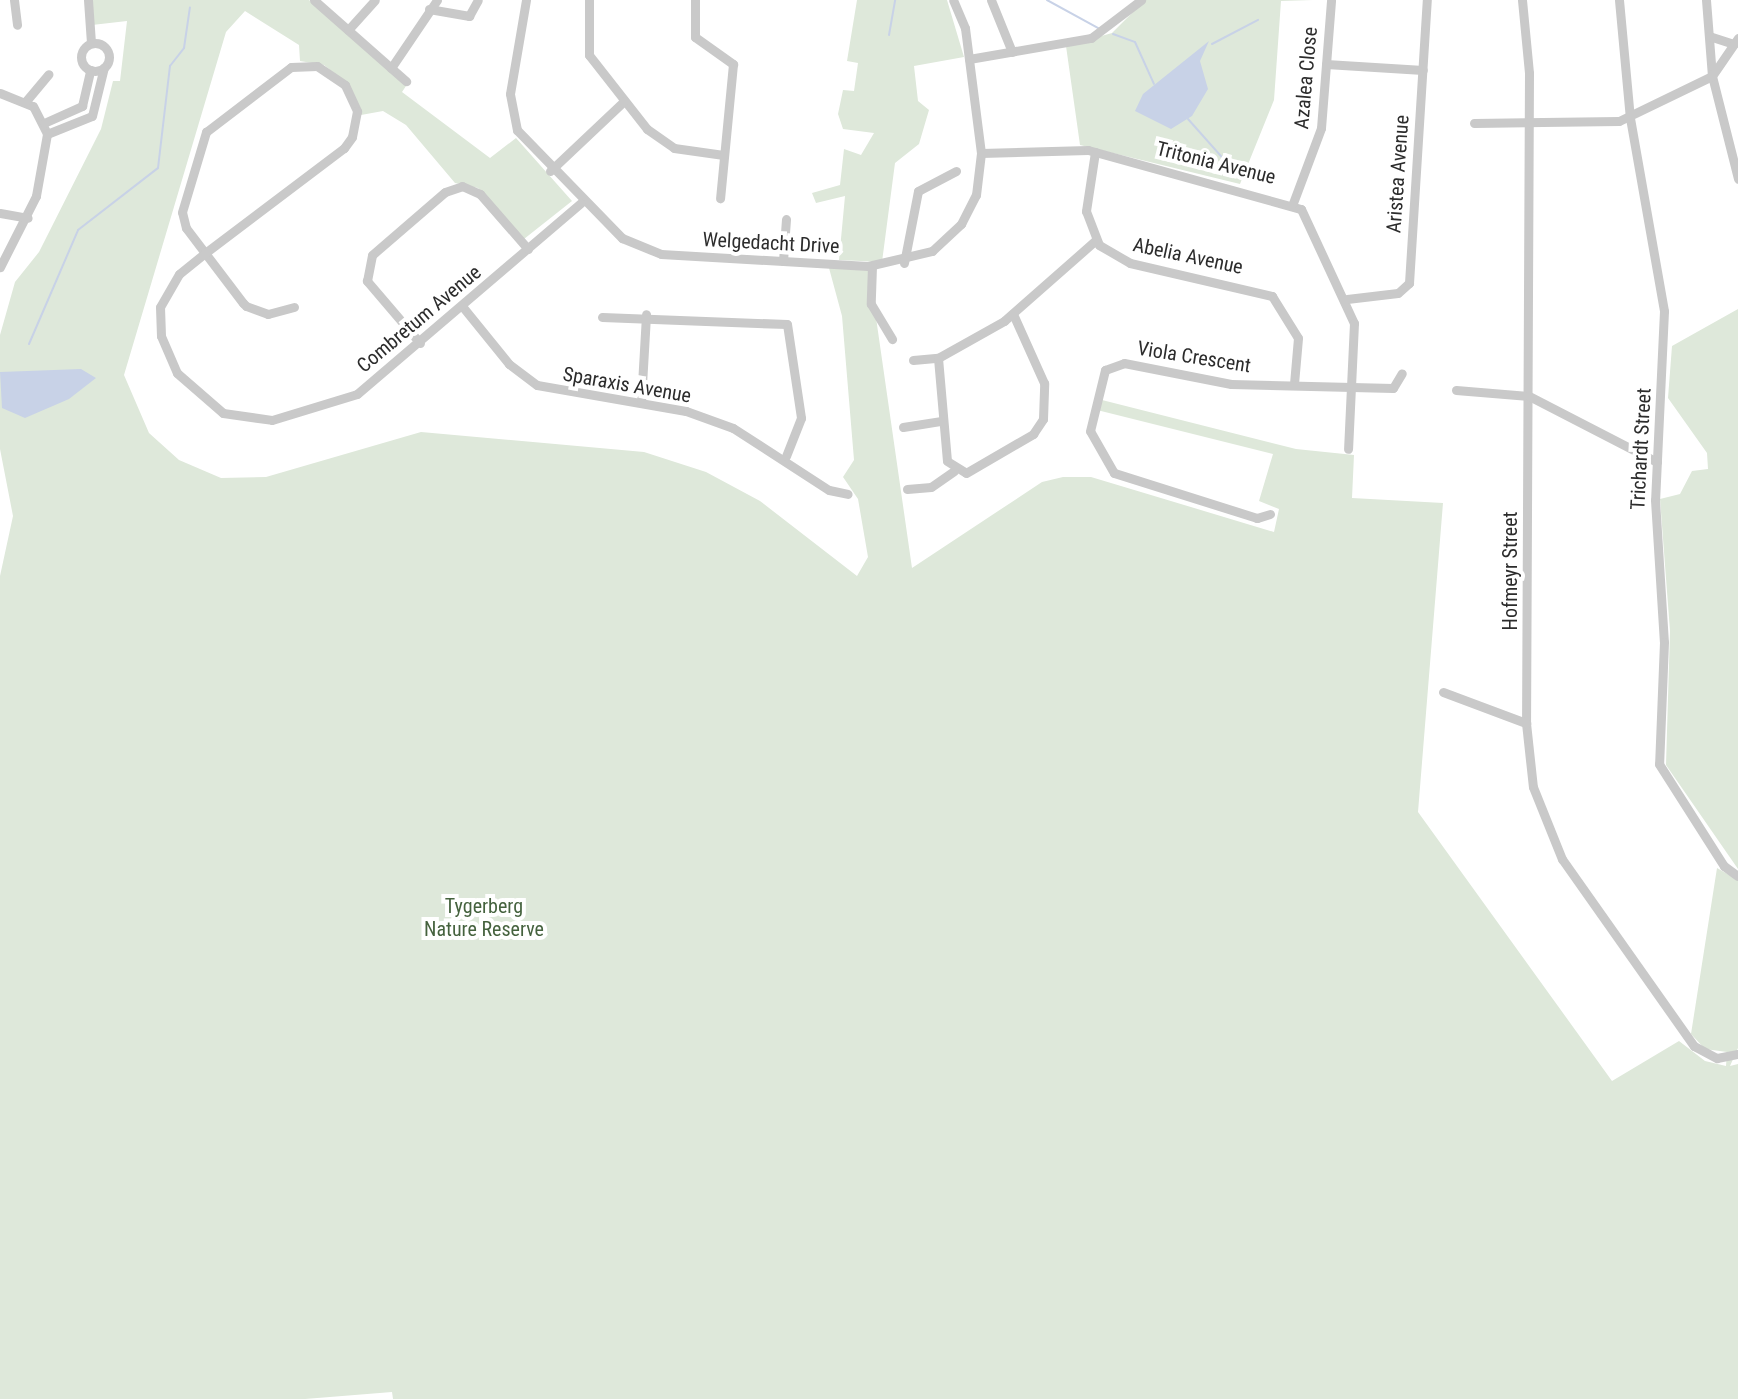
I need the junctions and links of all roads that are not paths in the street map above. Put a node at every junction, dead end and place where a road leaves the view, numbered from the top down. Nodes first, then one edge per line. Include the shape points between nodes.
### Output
1 (14, 0) edge
2 (88, 0) edge
3 (314, 0) edge
4 (375, 0) edge
5 (437, 0) edge
6 (478, 0) edge
7 (526, 0) edge
8 (589, 0) edge
9 (695, 0) edge
10 (953, 0) edge
11 (991, 0) edge
12 (1141, 0) edge
13 (1331, 0) edge
14 (1427, 0) edge
15 (1522, 0) edge
16 (1619, 0) edge
17 (1706, 0) edge
18 (429, 9) junction
19 (17, 25) dead end
20 (348, 30) junction
21 (1709, 36) junction
22 (1736, 41) edge
23 (91, 43) junction
24 (1012, 52) junction
25 (969, 59) junction
26 (1326, 64) junction
27 (104, 67) junction
28 (391, 68) junction
29 (90, 70) junction
30 (1423, 70) junction
31 (49, 74) dead end
32 (1712, 76) junction
33 (406, 81) dead end
34 (0, 93) edge
35 (26, 101) junction
36 (624, 101) junction
37 (1630, 118) junction
38 (44, 123) junction
39 (1474, 123) dead end
40 (1530, 127) junction
41 (47, 134) junction
42 (1095, 152) junction
43 (981, 153) junction
44 (724, 155) junction
45 (550, 171) junction
46 (956, 171) dead end
47 (1738, 179) edge
48 (720, 198) dead end
49 (581, 203) junction
50 (1293, 203) junction
51 (0, 213) edge
52 (28, 218) junction
53 (786, 219) dead end
54 (1096, 240) junction
55 (528, 249) junction
56 (205, 253) junction
57 (783, 261) junction
58 (904, 263) junction
59 (872, 266) junction
60 (0, 267) edge
61 (1347, 299) junction
62 (462, 306) junction
63 (294, 307) dead end
64 (646, 314) junction
65 (1013, 314) junction
66 (602, 317) dead end
67 (892, 339) dead end
68 (420, 343) junction
69 (938, 358) junction
70 (913, 360) dead end
71 (1402, 373) dead end
72 (1294, 384) junction
73 (1352, 384) junction
74 (1456, 390) dead end
75 (1529, 396) junction
76 (641, 402) junction
77 (942, 421) junction
78 (903, 427) dead end
79 (1348, 449) dead end
80 (786, 456) junction
81 (1657, 462) junction
82 (954, 471) junction
83 (907, 489) dead end
84 (848, 494) dead end
85 (1270, 514) dead end
86 (1443, 692) dead end
87 (1526, 723) junction
88 (1738, 876) edge
89 (1738, 1054) edge

1 - 19 street
2 - 23 street
3 - 20 street
4 - 20 street
5 - 18 street
6 - 18 street via 469,16
7 - 45 street, Welgedacht Drive via 511,109 523,142
8 - 36 street via 587,51
9 - 44 street via 695,37 733,64
10 - 25 street, Welgedacht Drive
11 - 24 street
12 - 24 street via 1098,36
13 - 26 street, Azalea Close
14 - 30 street, Aristea Avenue
15 - 40 street, Hofmeyr Street
16 - 37 street, Trichardt Street
17 - 21 street
18 - 28 street
20 - 28 street
21 - 22 street
21 - 32 street
22 - 32 street
23 - 27 street via 107,50
23 - 29 street via 81,57
24 - 25 street
25 - 43 street, Welgedacht Drive
26 - 30 street
26 - 50 street, Azalea Close via 1321,128
27 - 29 street
27 - 41 street via 96,112
28 - 33 street
29 - 38 street via 82,106
30 - 61 street, Aristea Avenue via 1409,283 1398,293
31 - 35 street
32 - 37 street
32 - 47 street
34 - 35 street
35 - 38 street
36 - 44 street via 662,142
36 - 45 street
37 - 40 street
37 - 81 street, Trichardt Street via 1664,311
38 - 41 street
39 - 40 street
40 - 75 street, Hofmeyr Street
41 - 52 street
42 - 43 street, Tritonia Avenue
42 - 50 street, Tritonia Avenue
42 - 54 street via 1085,205
43 - 58 street, Welgedacht Drive via 979,185 961,224 932,251
44 - 48 street
45 - 49 street, Welgedacht Drive
46 - 58 street via 918,191
49 - 55 street, Combretum Avenue
49 - 57 street, Welgedacht Drive via 647,251
50 - 61 street, Tritonia Avenue via 1312,222
51 - 52 street
52 - 60 street
53 - 57 street
54 - 65 street
54 - 72 street, Abelia Avenue via 1130,263 1272,296 1298,338
55 - 62 street, Combretum Avenue
55 - 68 street via 480,194 462,186 445,192 392,237 369,258 365,277
56 - 56 street, Combretum Avenue via 348,143 356,105 327,71 307,64 286,69 206,132 182,212
56 - 63 street via 250,309 268,314
56 - 68 street, Combretum Avenue via 169,286 159,329 182,381 223,413 272,420 357,394
57 - 59 street, Welgedacht Drive
58 - 59 street, Welgedacht Drive
59 - 67 street via 871,304
61 - 73 street, Tritonia Avenue via 1355,327
62 - 68 street, Combretum Avenue
62 - 76 street, Sparaxis Avenue via 509,364 537,385
64 - 66 street
64 - 76 street
64 - 80 street via 790,326 801,418
65 - 69 street
65 - 82 street via 1044,383 1042,423 966,473
69 - 70 street
69 - 77 street
71 - 73 street, Viola Crescent via 1393,388
72 - 73 street, Viola Crescent
72 - 85 street, Viola Crescent via 1231,384 1114,365 1099,380 1090,425 1117,475 1257,518
73 - 79 street, Tritonia Avenue
74 - 75 street
75 - 81 street
75 - 87 street, Hofmeyr Street
76 - 80 street, Sparaxis Avenue via 733,428
77 - 78 street
77 - 82 street
80 - 84 street, Sparaxis Avenue via 829,490
81 - 88 street, Trichardt Street via 1664,642 1659,764 1724,866
82 - 83 street via 931,487
86 - 87 street
87 - 89 street, Hofmeyr Street via 1533,787 1562,859 1694,1046 1717,1058

